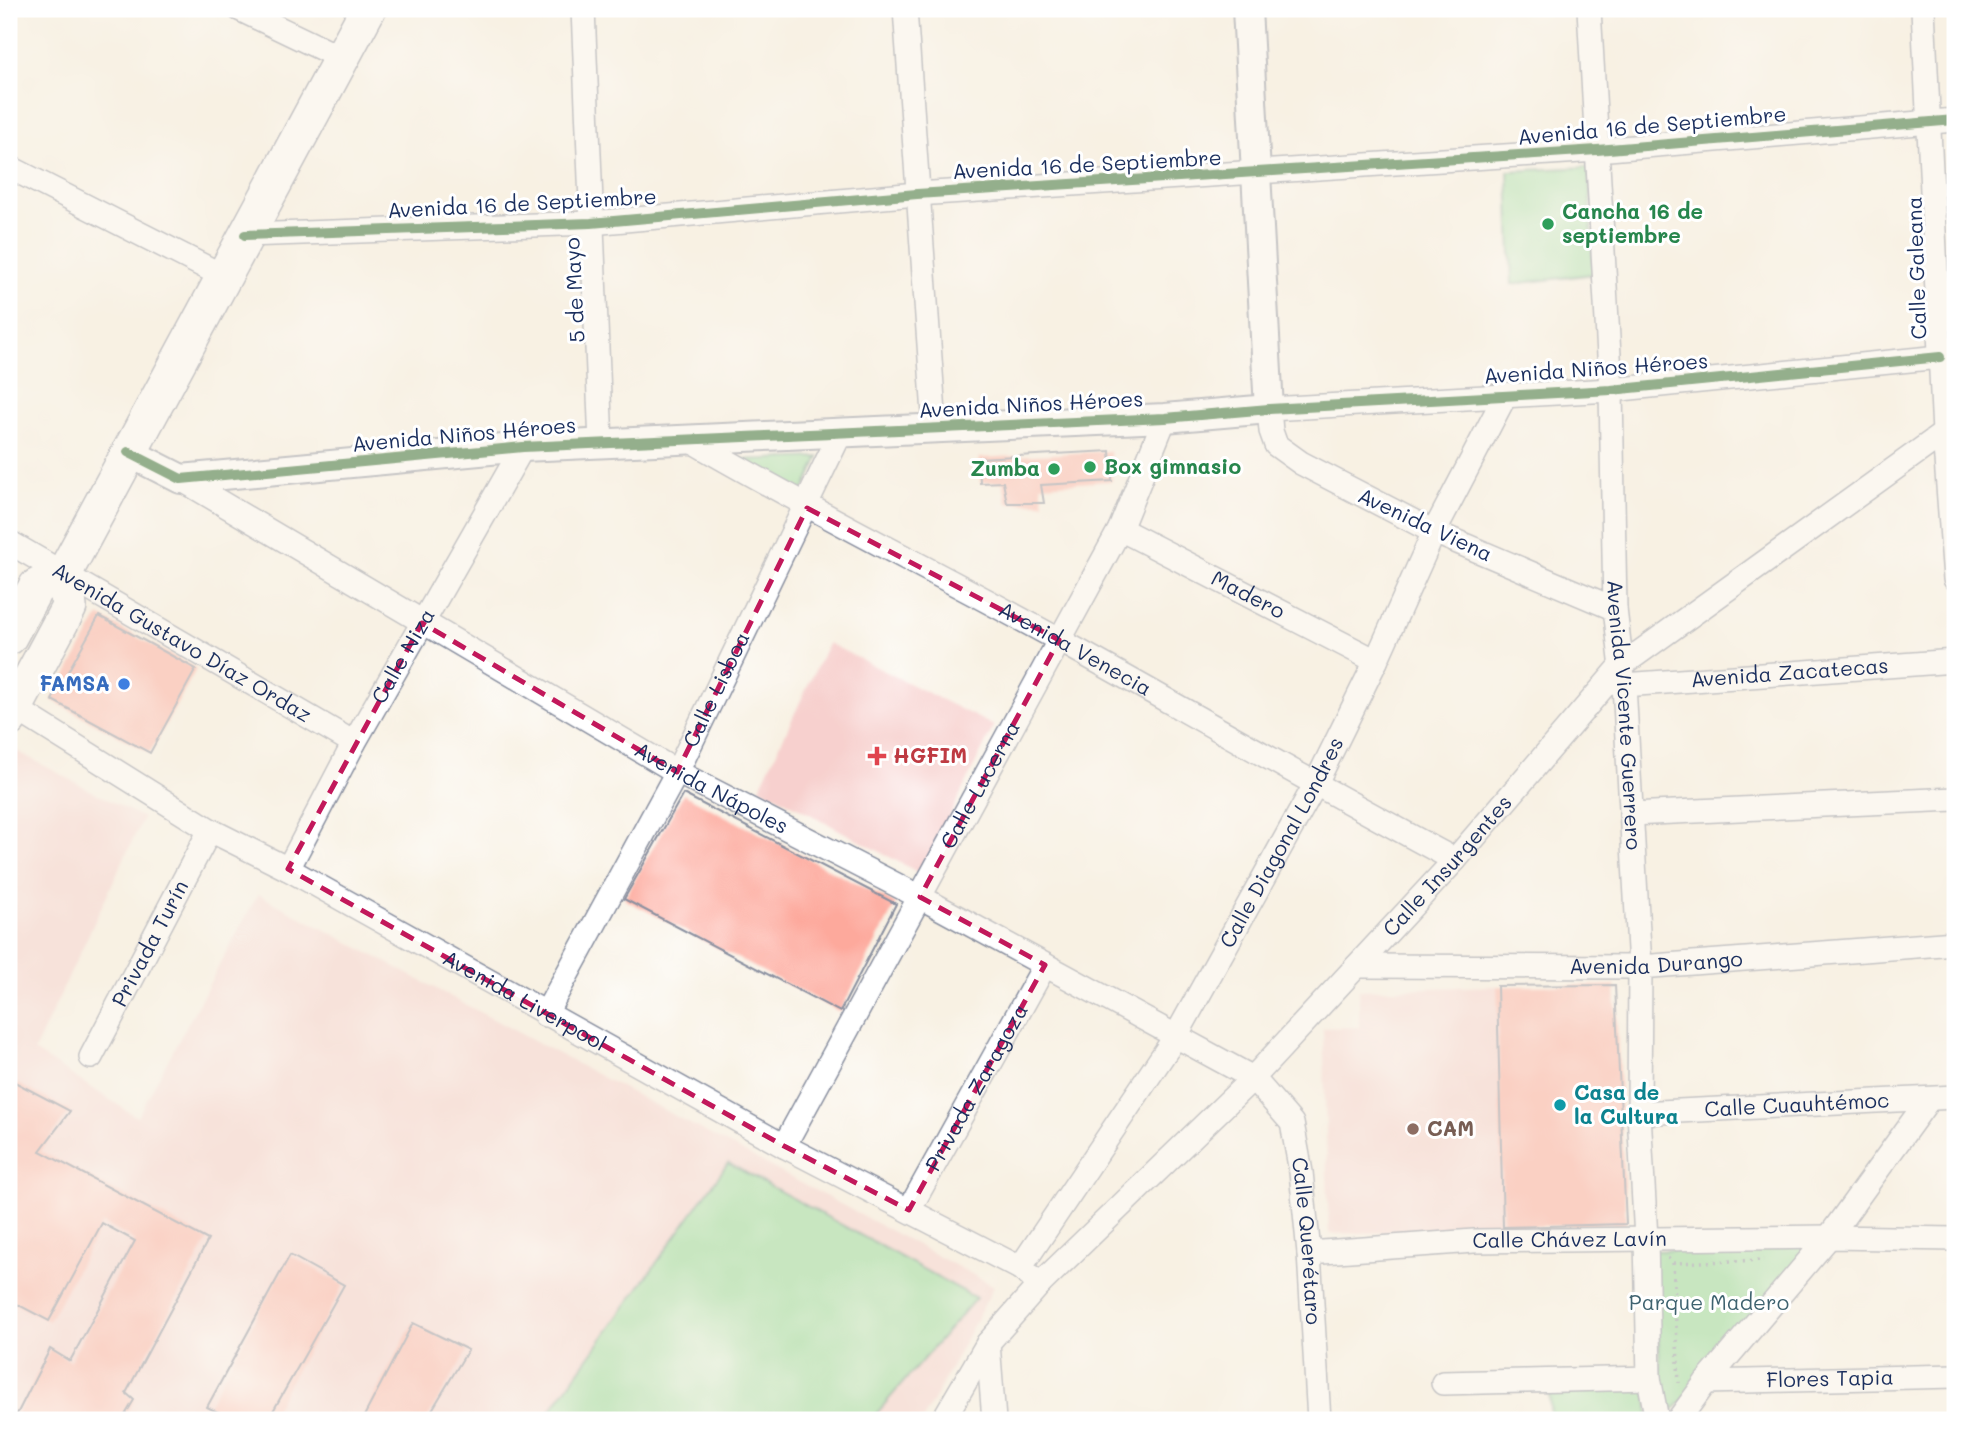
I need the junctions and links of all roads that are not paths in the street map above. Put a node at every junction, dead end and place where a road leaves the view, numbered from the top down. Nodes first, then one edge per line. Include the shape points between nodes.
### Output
1 (239, 9) edge
2 (368, 9) edge
3 (583, 9) edge
4 (905, 9) edge
5 (1247, 9) edge
6 (1589, 9) edge
7 (1923, 9) edge
8 (341, 58) junction
9 (1955, 120) edge
10 (1930, 122) junction
11 (1597, 150) junction
12 (9, 167) edge
13 (1258, 174) junction
14 (917, 194) junction
15 (591, 223) junction
16 (245, 235) junction
17 (223, 276) junction
18 (1940, 357) junction
19 (1950, 388) edge
20 (1611, 390) junction
21 (1506, 394) junction
22 (1269, 409) junction
23 (1165, 418) junction
24 (934, 428) junction
25 (1944, 433) junction
26 (841, 434) junction
27 (692, 442) junction
28 (601, 444) junction
29 (523, 447) junction
30 (128, 452) junction
31 (181, 479) junction
32 (1952, 505) edge
33 (807, 508) junction
34 (1120, 529) junction
35 (1434, 532) junction
36 (9, 542) edge
37 (65, 572) junction
38 (1955, 579) edge
39 (1615, 609) junction
40 (422, 623) junction
41 (9, 637) edge
42 (1059, 640) junction
43 (1376, 661) junction
44 (1955, 661) edge
45 (1623, 675) junction
46 (12, 714) edge
47 (355, 743) junction
48 (677, 772) junction
49 (1315, 785) junction
50 (1955, 799) edge
51 (1631, 814) junction
52 (210, 830) junction
53 (1455, 860) junction
54 (288, 869) junction
55 (920, 897) junction
56 (1955, 943) edge
57 (1045, 965) junction
58 (1357, 966) junction
59 (1640, 967) junction
60 (545, 1015) junction
61 (1176, 1037) junction
62 (92, 1057) dead end
63 (1253, 1078) junction
64 (1955, 1097) edge
65 (1929, 1099) junction
66 (1639, 1113) junction
67 (784, 1146) junction
68 (909, 1210) junction
69 (1829, 1237) junction
70 (1955, 1238) edge
71 (1646, 1239) junction
72 (1310, 1253) junction
73 (1020, 1268) junction
74 (1040, 1284) junction
75 (988, 1343) junction
76 (1955, 1376) edge
77 (1649, 1378) junction
78 (1697, 1380) junction
79 (1443, 1384) dead end
80 (943, 1420) edge
81 (994, 1420) edge
82 (1319, 1420) edge
83 (1657, 1420) edge
84 (1678, 1420) edge

1 - 8 street
2 - 8 main road
3 - 15 street, 5 de Mayo
4 - 14 street
5 - 13 street
6 - 11 street, Avenida Vicente Guerrero
7 - 10 street, Calle Galeana
8 - 16 main road
9 - 10 street, Avenida 16 de Septiembre
10 - 11 street, Avenida 16 de Septiembre
10 - 18 street, Calle Galeana
11 - 13 street, Avenida 16 de Septiembre
11 - 20 street, Avenida Vicente Guerrero
12 - 17 street
13 - 14 street, Avenida 16 de Septiembre
13 - 22 street
14 - 15 street, Avenida 16 de Septiembre
14 - 24 street
15 - 16 street, Avenida 16 de Septiembre
15 - 28 street, 5 de Mayo
16 - 17 main road
17 - 30 main road
18 - 19 street, Calle Galeana
18 - 20 street, Avenida Niños Héroes
19 - 25 street, Calle Galeana
20 - 21 street, Avenida Niños Héroes
20 - 39 street, Avenida Vicente Guerrero
21 - 22 street, Avenida Niños Héroes
21 - 35 street, Calle Diagonal Londres
22 - 23 street, Avenida Niños Héroes
22 - 35 street, Avenida Viena via 1271,432 1286,454
23 - 24 street, Avenida Niños Héroes
23 - 34 street, Calle Lucerna
24 - 26 street, Avenida Niños Héroes
25 - 32 street, Calle Galeana
25 - 45 street, Calle Insurgentes
26 - 27 street, Avenida Niños Héroes
26 - 33 street, Calle Lisboa
27 - 28 street, Avenida Niños Héroes
27 - 33 street, Avenida Venecia
28 - 29 street, Avenida Niños Héroes
29 - 31 street, Avenida Niños Héroes
29 - 40 street, Calle Niza
30 - 31 street
30 - 37 main road
31 - 40 street, Avenida Nápoles
32 - 38 street, Calle Galeana
33 - 42 street, Avenida Venecia
33 - 48 street, Calle Lisboa
34 - 42 street, Calle Lucerna
34 - 43 street, Madero
35 - 39 street, Avenida Viena
35 - 43 street, Calle Diagonal Londres
36 - 37 street, Avenida Gustavo Díaz Ordaz
37 - 41 main road via 36,587
37 - 46 main road via 69,607
37 - 47 street, Avenida Gustavo Díaz Ordaz
39 - 45 street, Avenida Vicente Guerrero
40 - 47 street, Calle Niza
40 - 48 street, Avenida Nápoles
42 - 49 street, Avenida Venecia
42 - 55 street, Calle Lucerna
43 - 49 street, Calle Diagonal Londres
44 - 45 street, Avenida Zacatecas
45 - 51 street, Avenida Vicente Guerrero
45 - 53 street, Calle Insurgentes
46 - 52 street, Avenida Liverpool
47 - 54 street, Calle Niza
48 - 55 street, Avenida Nápoles
48 - 60 street, Calle Lisboa
49 - 53 street, Avenida Venecia
49 - 61 street, Calle Diagonal Londres
50 - 51 street
51 - 59 street, Avenida Vicente Guerrero
52 - 54 street, Avenida Liverpool
52 - 62 street, Privada Turín
53 - 58 street, Calle Insurgentes
54 - 60 street, Avenida Liverpool
55 - 57 street, Avenida Nápoles
55 - 67 street, Calle Lucerna
56 - 59 street, Avenida Durango
57 - 61 street, Avenida Nápoles
57 - 68 street, Privada Zaragoza
58 - 59 street, Avenida Durango
58 - 63 street, Calle Insurgentes
59 - 66 street, Avenida Vicente Guerrero
60 - 67 street, Avenida Liverpool
61 - 63 street, Avenida Nápoles
61 - 73 street, Calle Diagonal Londres
63 - 72 street, Calle Querétaro via 1292,1123
63 - 74 street, Calle Insurgentes
64 - 65 street, Calle Cuauhtémoc
65 - 66 street, Calle Cuauhtémoc
65 - 69 street
66 - 71 street, Avenida Vicente Guerrero
67 - 68 street, Avenida Liverpool
68 - 73 street, Avenida Liverpool
69 - 70 street, Calle Chávez Lavín
69 - 71 street, Calle Chávez Lavín
69 - 78 street
71 - 72 street, Calle Chávez Lavín via 1474,1241
71 - 77 street, Avenida Vicente Guerrero
72 - 82 street, Calle Querétaro
73 - 74 street, Avenida Liverpool
74 - 75 street, Calle Insurgentes
75 - 80 street
75 - 81 street
76 - 78 street, Flores Tapia
77 - 79 street
77 - 83 street, Avenida Vicente Guerrero
78 - 84 street

